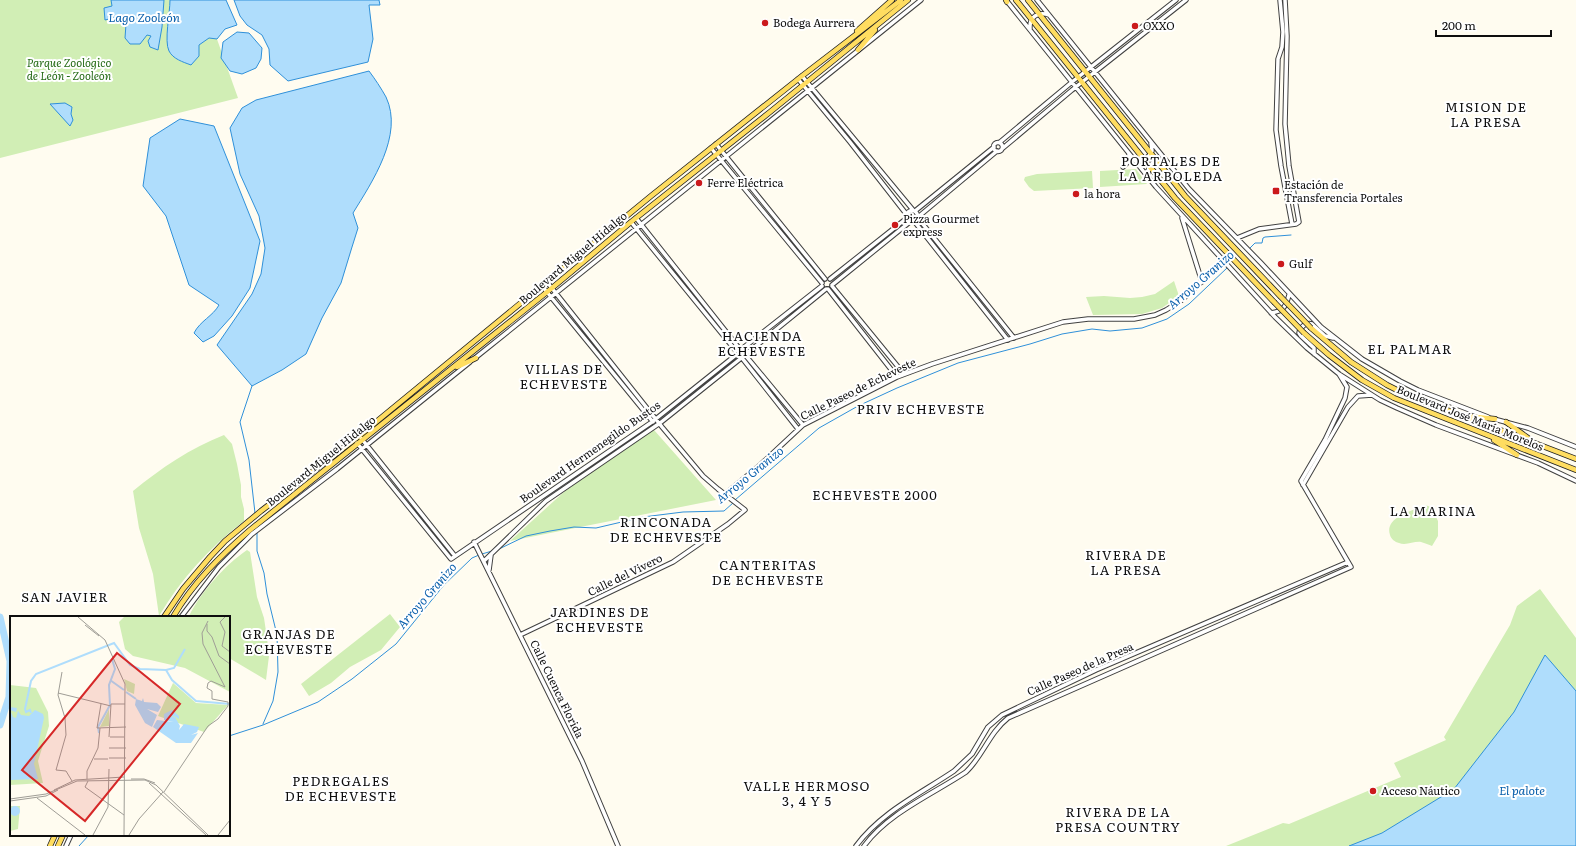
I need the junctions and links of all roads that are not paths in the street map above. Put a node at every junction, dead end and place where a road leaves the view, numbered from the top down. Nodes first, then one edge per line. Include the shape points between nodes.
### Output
1 (892, 0) edge
2 (901, 0) edge
3 (908, 0) edge
4 (921, 0) edge
5 (1016, 0) edge
6 (1028, 0) edge
7 (1037, 0) edge
8 (1176, 0) edge
9 (1186, 0) edge
10 (1280, 0) edge
11 (1285, 0) edge
12 (1006, 1) edge
13 (1039, 14) junction
14 (1050, 15) junction
15 (883, 20) junction
16 (1031, 20) junction
17 (1030, 30) junction
18 (840, 48) junction
19 (858, 50) junction
20 (1091, 66) junction
21 (1085, 71) junction
22 (1095, 72) junction
23 (1089, 76) junction
24 (1078, 77) junction
25 (800, 78) junction
26 (807, 82) junction
27 (1072, 82) junction
28 (1082, 82) junction
29 (803, 86) junction
30 (1076, 87) junction
31 (812, 88) junction
32 (807, 92) junction
33 (1000, 142) junction
34 (1150, 142) junction
35 (716, 144) junction
36 (994, 147) junction
37 (711, 148) junction
38 (1003, 148) junction
39 (721, 151) junction
40 (997, 151) junction
41 (1129, 153) junction
42 (1151, 153) junction
43 (717, 154) junction
44 (726, 157) junction
45 (1132, 157) junction
46 (1143, 159) junction
47 (722, 161) junction
48 (1157, 161) junction
49 (1171, 166) junction
50 (1123, 167) dead end
51 (1149, 167) junction
52 (1140, 168) junction
53 (1151, 181) junction
54 (914, 211) junction
55 (907, 216) junction
56 (1181, 216) junction
57 (918, 217) junction
58 (636, 218) junction
59 (913, 221) junction
60 (631, 222) junction
61 (641, 224) junction
62 (1294, 224) junction
63 (636, 228) junction
64 (1237, 238) junction
65 (1224, 261) junction
66 (828, 279) junction
67 (547, 282) junction
68 (1202, 282) junction
69 (822, 284) junction
70 (542, 286) junction
71 (829, 287) junction
72 (552, 288) junction
73 (547, 292) junction
74 (556, 294) junction
75 (1289, 295) junction
76 (552, 297) junction
77 (1271, 313) junction
78 (1014, 338) junction
79 (1334, 339) junction
80 (1008, 340) junction
81 (741, 348) junction
82 (736, 353) junction
83 (1314, 354) junction
84 (744, 357) junction
85 (476, 358) junction
86 (904, 374) junction
87 (1339, 374) junction
88 (444, 375) junction
89 (897, 377) junction
90 (1372, 395) junction
91 (1459, 416) junction
92 (656, 418) junction
93 (1495, 419) junction
94 (652, 422) junction
95 (1506, 422) junction
96 (658, 424) junction
97 (802, 425) junction
98 (798, 429) junction
99 (1486, 434) junction
100 (358, 439) junction
101 (1532, 442) junction
102 (367, 445) junction
103 (1576, 446) edge
104 (362, 449) junction
105 (1517, 454) junction
106 (1576, 459) edge
107 (1576, 470) edge
108 (1576, 480) edge
109 (1302, 483) junction
110 (725, 494) junction
111 (251, 532) junction
112 (474, 542) junction
113 (492, 554) junction
114 (455, 556) junction
115 (483, 559) junction
116 (1348, 562) junction
117 (489, 571) junction
118 (165, 616) edge
119 (174, 616) edge
120 (183, 616) edge
121 (520, 635) junction
122 (55, 836) edge
123 (63, 836) edge
124 (71, 836) edge
125 (50, 846) edge
126 (58, 846) edge
127 (66, 846) edge
128 (618, 846) edge
129 (856, 846) edge
130 (864, 846) edge

1 - 18 main road
2 - 18 main road, Boulevard Miguel Hidalgo
3 - 15 main road, Boulevard Miguel Hidalgo
4 - 19 street, Boulevard Miguel Hidalgo
5 - 16 main road
6 - 13 main road
7 - 14 street, Boulevard José María Morelos
8 - 20 street
9 - 22 street
10 - 62 street via 1283,40 1278,59 1276,130
11 - 62 street via 1285,124 1289,166 1299,219 1299,222
12 - 17 street
13 - 14 street
13 - 16 street
13 - 21 main road
14 - 20 street, Boulevard José María Morelos
15 - 19 main road
15 - 26 main road, Boulevard Miguel Hidalgo
16 - 17 street
16 - 24 main road
17 - 27 street
18 - 25 main road, Boulevard Miguel Hidalgo
19 - 31 street, Boulevard Miguel Hidalgo
20 - 21 street
20 - 22 street, Boulevard José María Morelos
21 - 23 main road, Boulevard José María Morelos
21 - 24 street
22 - 23 street
22 - 34 street, Boulevard José María Morelos
23 - 28 street
23 - 42 main road, Boulevard José María Morelos
24 - 27 street
24 - 28 main road, Boulevard José María Morelos
25 - 26 street
25 - 29 street
25 - 35 main road, Boulevard Miguel Hidalgo
26 - 29 main road, Boulevard Miguel Hidalgo
26 - 31 street
27 - 30 street
27 - 33 street
28 - 30 street
28 - 46 main road, Boulevard José María Morelos
29 - 32 street
29 - 39 main road, Boulevard Miguel Hidalgo
30 - 38 street
30 - 41 street
31 - 32 street, Boulevard Miguel Hidalgo
31 - 54 street
32 - 44 street, Boulevard Miguel Hidalgo
32 - 55 street via 850,142
33 - 36 street via 995,143
33 - 38 street
34 - 42 street
34 - 49 street, Boulevard José María Morelos
35 - 37 main road, Boulevard Miguel Hidalgo
35 - 39 street
36 - 40 street
36 - 54 street
37 - 43 street
37 - 67 main road, Boulevard Miguel Hidalgo
38 - 40 street
39 - 43 main road, Boulevard Miguel Hidalgo
39 - 44 street
40 - 57 street
41 - 45 street
41 - 50 street via 1129,161
42 - 46 street
42 - 48 main road, Boulevard José María Morelos
43 - 47 street
43 - 58 main road, Boulevard Miguel Hidalgo
44 - 47 street, Boulevard Miguel Hidalgo
44 - 66 street
45 - 46 street
45 - 52 street
46 - 51 main road, Boulevard José María Morelos
47 - 61 street, Boulevard Miguel Hidalgo
47 - 69 street
48 - 49 street
48 - 51 street
48 - 91 main road, Boulevard José María Morelos, bridge via 1196,209 1324,341 1387,385
49 - 64 street, Boulevard José María Morelos via 1202,204
51 - 52 street
51 - 53 street
51 - 99 main road, Boulevard José María Morelos, bridge via 1183,207 1304,333 1329,355 1362,380 1394,398
52 - 53 street
53 - 56 street
54 - 55 street via 910,211
54 - 57 street
55 - 59 street
55 - 66 street
56 - 65 street
56 - 68 street
57 - 59 street, Boulevard Hermenegildo Bustos
57 - 78 street
58 - 60 main road, Boulevard Miguel Hidalgo
58 - 61 street
59 - 71 street, Boulevard Hermenegildo Bustos
59 - 80 street
60 - 63 street
60 - 72 main road, Boulevard Miguel Hidalgo
61 - 63 street, Boulevard Miguel Hidalgo
61 - 81 street
62 - 64 street via 1259,229
63 - 74 street, Boulevard Miguel Hidalgo
63 - 82 street
64 - 75 street, Boulevard José María Morelos
65 - 68 street, Calle Paseo de Echeveste
65 - 77 street
66 - 69 street
66 - 71 street
67 - 70 main road, Boulevard Miguel Hidalgo
67 - 72 street
68 - 78 street, Calle Paseo de Echeveste via 1175,305 1155,315 1134,319 1077,319
69 - 71 street
69 - 81 street
70 - 73 street
70 - 100 main road, Boulevard Miguel Hidalgo
71 - 84 street, Boulevard Hermenegildo Bustos
71 - 86 street
71 - 89 street
72 - 73 main road, Boulevard Miguel Hidalgo
72 - 74 street
73 - 76 street
73 - 88 main road, Boulevard Miguel Hidalgo
74 - 76 street, Boulevard Miguel Hidalgo
74 - 92 street
75 - 77 street via 1283,309
75 - 79 street, Boulevard José María Morelos
76 - 85 street, Boulevard Miguel Hidalgo
76 - 94 street
77 - 83 street
78 - 80 street, Calle Paseo de Echeveste
79 - 83 street via 1325,336 1312,324 1302,326 1299,333 1314,348
79 - 93 street, Boulevard José María Morelos via 1381,371 1406,384
80 - 86 street, Calle Paseo de Echeveste
81 - 82 street, Boulevard Hermenegildo Bustos
81 - 84 street
82 - 84 street
82 - 92 street, Boulevard Hermenegildo Bustos
83 - 87 street, Boulevard José María Morelos
84 - 96 street, Boulevard Hermenegildo Bustos
84 - 97 street
84 - 98 street
85 - 88 main road
85 - 102 street, Boulevard Miguel Hidalgo
86 - 89 street, Calle Paseo de Echeveste
87 - 90 street, Boulevard José María Morelos
87 - 109 street via 1347,387 1346,398
88 - 100 main road, Boulevard Miguel Hidalgo
89 - 97 street, Calle Paseo de Echeveste
90 - 105 street, Boulevard José María Morelos via 1412,416
90 - 109 street via 1358,396 1348,407
91 - 93 main road
91 - 101 main road, Boulevard José María Morelos
92 - 94 street, Boulevard Hermenegildo Bustos
92 - 96 street
93 - 95 street, Boulevard José María Morelos
94 - 96 street
94 - 112 street, Boulevard Hermenegildo Bustos
95 - 101 main road
95 - 103 street, Boulevard José María Morelos
96 - 110 street via 703,476
96 - 113 street, Boulevard Hermenegildo Bustos via 546,501
97 - 98 street, Calle Paseo de Echeveste
98 - 110 street, Calle Paseo de Echeveste
99 - 105 main road
99 - 107 main road, Boulevard José María Morelos
100 - 102 street
100 - 104 street
100 - 111 main road, Boulevard Miguel Hidalgo
100 - 118 main road, Boulevard Miguel Hidalgo via 261,510 225,541 198,570
101 - 106 main road, Boulevard José María Morelos
102 - 104 street, Boulevard Miguel Hidalgo
102 - 114 street
104 - 111 street, Boulevard Miguel Hidalgo
104 - 114 street, Boulevard Hermenegildo Bustos via 451,559
105 - 108 street, Boulevard José María Morelos
109 - 116 street
110 - 121 street, Calle del Vivero via 745,510 673,562
111 - 119 main road, Boulevard Miguel Hidalgo via 210,567
111 - 120 street, Boulevard Miguel Hidalgo via 219,567
112 - 114 street, Boulevard Hermenegildo Bustos
112 - 115 street, Calle Cuenca Florida
113 - 115 street, Boulevard Hermenegildo Bustos
113 - 117 street
115 - 117 street, Calle Cuenca Florida
116 - 129 street, Calle Paseo de la Presa via 1096,670 1002,714 988,727 962,765 880,820
116 - 130 street, Calle Paseo de la Presa via 1352,567 1008,718 997,727 966,772 893,818 875,832
117 - 121 street, Calle Cuenca Florida
121 - 128 street, Calle Cuenca Florida via 592,783
122 - 125 main road
123 - 126 main road
124 - 127 street

